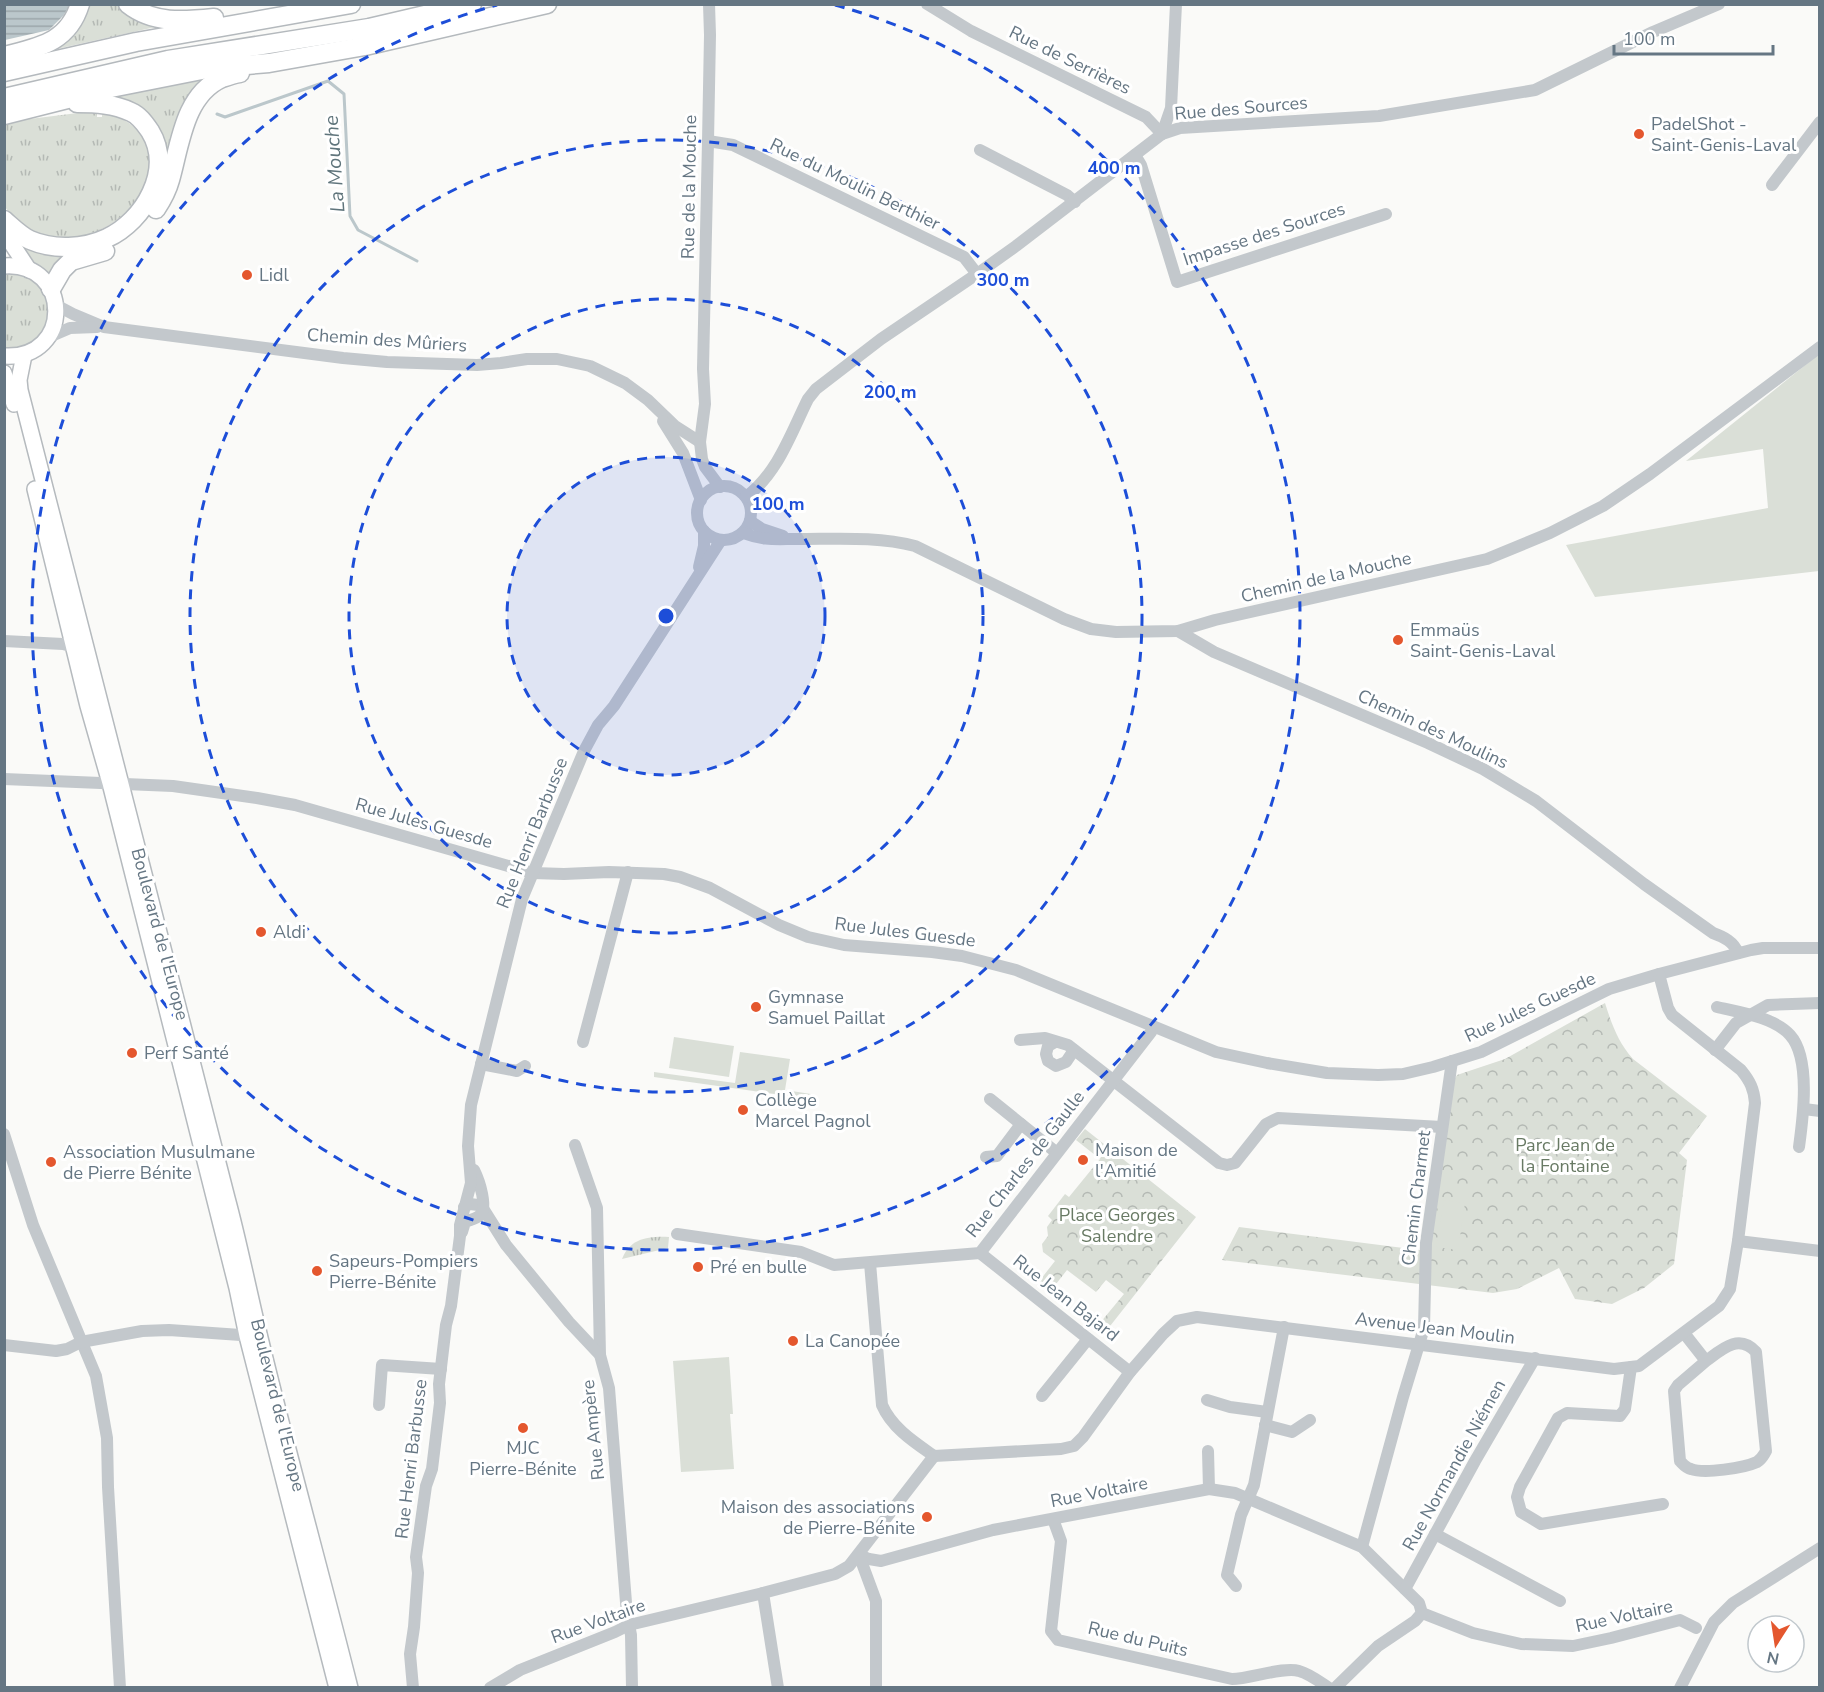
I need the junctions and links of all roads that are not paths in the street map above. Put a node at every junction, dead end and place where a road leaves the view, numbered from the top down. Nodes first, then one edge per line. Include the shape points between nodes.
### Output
1 (80, 4) edge
2 (128, 4) edge
3 (351, 4) edge
4 (472, 4) edge
5 (547, 4) edge
6 (708, 4) edge
7 (927, 4) edge
8 (1176, 4) edge
9 (1719, 4) edge
10 (272, 19) junction
11 (4, 56) edge
12 (269, 63) junction
13 (4, 72) edge
14 (4, 98) edge
15 (57, 102) junction
16 (4, 115) edge
17 (1820, 122) edge
18 (1162, 134) junction
19 (708, 141) junction
20 (980, 150) dead end
21 (1135, 155) junction
22 (1772, 185) dead end
23 (1075, 202) junction
24 (1386, 214) dead end
25 (4, 220) edge
26 (4, 232) edge
27 (4, 266) edge
28 (29, 270) junction
29 (978, 274) junction
30 (53, 297) junction
31 (104, 327) junction
32 (49, 337) junction
33 (1820, 347) edge
34 (24, 355) junction
35 (4, 356) edge
36 (4, 373) edge
37 (655, 407) junction
38 (697, 440) junction
39 (688, 465) junction
40 (720, 487) junction
41 (746, 497) junction
42 (700, 500) junction
43 (750, 521) junction
44 (704, 531) junction
45 (743, 533) junction
46 (795, 539) junction
47 (721, 540) junction
48 (692, 585) junction
49 (1178, 631) junction
50 (4, 641) edge
51 (74, 646) junction
52 (4, 779) edge
53 (116, 783) junction
54 (628, 872) junction
55 (533, 873) junction
56 (1713, 933) junction
57 (1820, 948) edge
58 (1738, 953) junction
59 (1718, 958) junction
60 (1659, 974) junction
61 (1820, 1003) edge
62 (1717, 1008) dead end
63 (1750, 1014) junction
64 (1153, 1026) junction
65 (1020, 1040) dead end
66 (583, 1042) dead end
67 (1055, 1042) junction
68 (1074, 1050) junction
69 (1715, 1050) junction
70 (1452, 1061) junction
71 (481, 1064) junction
72 (525, 1066) dead end
73 (1113, 1081) junction
74 (990, 1098) dead end
75 (1804, 1109) junction
76 (1820, 1111) edge
77 (1021, 1124) junction
78 (1442, 1127) junction
79 (4, 1134) edge
80 (576, 1145) dead end
81 (1799, 1147) dead end
82 (1057, 1153) junction
83 (986, 1157) dead end
84 (469, 1158) junction
85 (464, 1208) junction
86 (484, 1210) junction
87 (677, 1234) dead end
88 (460, 1236) junction
89 (1737, 1241) junction
90 (1820, 1251) edge
91 (980, 1253) junction
92 (870, 1263) junction
93 (1284, 1327) junction
94 (1684, 1333) junction
95 (253, 1336) junction
96 (1088, 1339) junction
97 (81, 1342) junction
98 (1420, 1344) junction
99 (4, 1345) edge
100 (600, 1355) junction
101 (1535, 1358) junction
102 (1706, 1361) junction
103 (1631, 1367) junction
104 (441, 1369) junction
105 (1130, 1372) junction
106 (1042, 1396) dead end
107 (1207, 1400) dead end
108 (379, 1405) dead end
109 (1267, 1412) junction
110 (1310, 1420) dead end
111 (1265, 1425) junction
112 (1208, 1451) dead end
113 (934, 1455) junction
114 (1209, 1489) junction
115 (1248, 1499) junction
116 (1662, 1504) dead end
117 (1053, 1519) junction
118 (1435, 1534) junction
119 (1362, 1547) junction
120 (1820, 1548) edge
121 (859, 1555) junction
122 (1236, 1586) dead end
123 (1405, 1589) junction
124 (764, 1593) junction
125 (1560, 1601) dead end
126 (1422, 1613) junction
127 (629, 1625) junction
128 (1696, 1628) dead end
129 (1341, 1686) edge
130 (120, 1688) edge
131 (337, 1688) edge
132 (350, 1688) edge
133 (413, 1688) edge
134 (490, 1688) edge
135 (632, 1688) edge
136 (778, 1688) edge
137 (876, 1688) edge
138 (1329, 1688) edge
139 (1680, 1688) edge

1 - 11 highway via 66,33 46,45
2 - 10 highway via 142,13 170,20 249,14
3 - 10 highway
4 - 14 highway via 369,28 168,60
5 - 12 highway
6 - 19 street, Rue de la Mouche
7 - 18 street, Rue de Serrières via 971,31 1146,117
8 - 18 street via 1171,108
9 - 18 street, Rue des Sources via 1535,90 1379,116 1180,129
10 - 13 highway via 136,42
12 - 15 highway via 212,68
12 - 30 highway via 221,79 208,88 187,119 170,182 149,219 126,240 71,261 62,270
15 - 16 highway
15 - 25 highway via 118,106 144,122 159,153 152,194 126,226 86,245 45,245 28,239
17 - 22 street
18 - 21 street, Rue des Sources
19 - 29 street, Rue du Moulin Berthier via 734,145 964,257
19 - 38 street, Rue de la Mouche via 705,404
20 - 23 street
21 - 23 street, Rue des Sources
21 - 24 street, Impasse des Sources via 1177,282
23 - 29 street, Rue des Sources
26 - 28 main road
27 - 28 main road
28 - 30 main road via 41,278
29 - 41 street, Rue des Sources via 881,339 816,389 773,470
30 - 31 street, Chemin des Mûriers
30 - 32 main road via 55,322
31 - 32 street, Chemin des Mûriers via 70,328
31 - 37 street, Chemin des Mûriers via 387,362 477,364 557,359 611,375
32 - 34 main road
33 - 49 street, Chemin de la Mouche via 1650,474 1602,506 1550,533 1487,559
34 - 35 main road
34 - 53 main road, Boulevard de l'Europe via 20,390 98,689
36 - 51 main road, Boulevard de l'Europe
37 - 38 street, Chemin des Mûriers
37 - 39 street, Chemin des Mûriers
38 - 39 street, Rue de la Mouche
38 - 40 street, Rue de la Mouche via 705,467
39 - 42 street, Chemin des Mûriers
40 - 41 street via 734,488
40 - 42 street
41 - 43 street
42 - 44 street via 698,519
43 - 45 street
43 - 46 street, Chemin de la Mouche via 771,533
44 - 47 street
44 - 48 street, Rue Henri Barbusse via 700,565
45 - 46 street, Chemin de la Mouche via 773,541
45 - 47 street
46 - 49 street, Chemin de la Mouche via 865,540 915,546 1091,629
47 - 48 street, Rue Henri Barbusse
48 - 55 street, Rue Henri Barbusse via 598,725
49 - 56 street, Chemin des Moulins via 1214,652 1483,769 1536,801
50 - 51 street
51 - 53 main road, Boulevard de l'Europe via 88,706
52 - 53 street, Rue Jules Guesde
53 - 55 street, Rue Jules Guesde via 193,789 295,805
53 - 95 main road, Boulevard de l'Europe via 237,1288
54 - 55 street, Rue Jules Guesde
54 - 64 street, Rue Jules Guesde via 680,877 817,939 998,964
54 - 66 street
55 - 71 street, Rue Henri Barbusse via 522,899
56 - 58 street, Chemin des Moulins via 1735,945
56 - 59 street
57 - 58 street, Rue Jules Guesde via 1763,948
58 - 59 street, Rue Jules Guesde
59 - 60 street, Rue Jules Guesde
60 - 69 street, Avenue Jean Moulin via 1672,1015
60 - 70 street, Rue Jules Guesde via 1609,989 1491,1047
61 - 63 street via 1768,1005
62 - 63 street
63 - 69 street via 1736,1023
63 - 75 street via 1790,1034 1799,1052
64 - 70 street, Rue Jules Guesde via 1223,1054 1327,1073 1403,1074
64 - 73 street, Rue Charles de Gaulle
65 - 67 street via 1045,1038
67 - 68 street
67 - 68 street via 1048,1046 1046,1054 1056,1066 1066,1062
68 - 73 street
69 - 89 street, Avenue Jean Moulin via 1741,1070 1755,1097
70 - 78 street, Chemin Charmet
71 - 72 street via 517,1071
71 - 84 street, Rue Henri Barbusse via 468,1125
73 - 78 street via 1227,1166 1235,1163 1266,1124 1278,1118
73 - 82 street, Rue Charles de Gaulle
74 - 77 street
75 - 76 street
75 - 81 street
77 - 82 street
77 - 83 street via 997,1156
78 - 98 street, Chemin Charmet via 1426,1243 1425,1324
79 - 97 street via 33,1224
80 - 100 street via 597,1208
82 - 91 street, Rue Charles de Gaulle
84 - 85 street, Rue Henri Barbusse via 471,1182
84 - 86 street, Rue Henri Barbusse
85 - 86 street via 470,1204
85 - 88 street, Rue Henri Barbusse
86 - 88 street via 465,1222
86 - 100 street, Rue Ampère via 506,1245
87 - 92 street, Rue Charles de Gaulle via 801,1252 834,1265
88 - 104 street, Rue Henri Barbusse
89 - 90 street
89 - 94 street, Avenue Jean Moulin via 1730,1289 1719,1306
91 - 92 street, Rue Charles de Gaulle
91 - 96 street, Rue Jean Bajard
92 - 113 street via 882,1405 895,1426
93 - 98 street, Avenue Jean Moulin
93 - 105 street, Avenue Jean Moulin via 1197,1317 1177,1321
93 - 109 street
94 - 102 street
94 - 103 street, Avenue Jean Moulin via 1639,1366
95 - 97 street via 142,1331
95 - 131 main road, Boulevard de l'Europe
95 - 132 main road, Boulevard de l'Europe
96 - 105 street, Rue Jean Bajard
96 - 106 street
97 - 99 street via 56,1351
97 - 130 street via 96,1376 107,1438
98 - 101 street, Avenue Jean Moulin
98 - 119 street, Chemin Charmet
100 - 127 street, Rue Ampère via 609,1388
101 - 103 street, Avenue Jean Moulin via 1614,1369
101 - 118 street, Rue Normandie Niémen
102 - 102 street via 1674,1391 1680,1461 1697,1471 1755,1463 1766,1451 1756,1352 1740,1343 1727,1346
103 - 116 street via 1625,1409 1620,1416 1567,1413 1558,1418 1517,1497 1521,1512 1541,1524
104 - 108 street via 382,1365
104 - 133 street, Rue Henri Barbusse via 432,1469 416,1557 410,1654
105 - 113 street, Avenue Jean Moulin via 1074,1446
107 - 109 street
109 - 111 street
110 - 111 street via 1292,1432
111 - 115 street
112 - 114 street
113 - 121 street
114 - 115 street, Rue Voltaire
114 - 117 street, Rue Voltaire
115 - 119 street, Rue Voltaire
115 - 122 street via 1227,1575
117 - 121 street, Rue Voltaire via 993,1530 881,1561
117 - 138 street, Rue du Puits via 1061,1541 1051,1631 1058,1640 1232,1679 1299,1671
118 - 123 street, Rue Normandie Niémen
118 - 125 street
119 - 123 street, Rue Voltaire
120 - 139 street via 1733,1603 1714,1622
121 - 124 street, Rue Voltaire via 835,1574
121 - 137 street via 876,1600
123 - 126 street, Rue Voltaire via 1419,1603
124 - 127 street, Rue Voltaire
124 - 136 street
126 - 128 street, Rue Voltaire via 1473,1634 1521,1644 1573,1646 1680,1620
126 - 129 street via 1378,1646
127 - 134 street, Rue Voltaire via 520,1670
127 - 135 street, Rue Ampère

